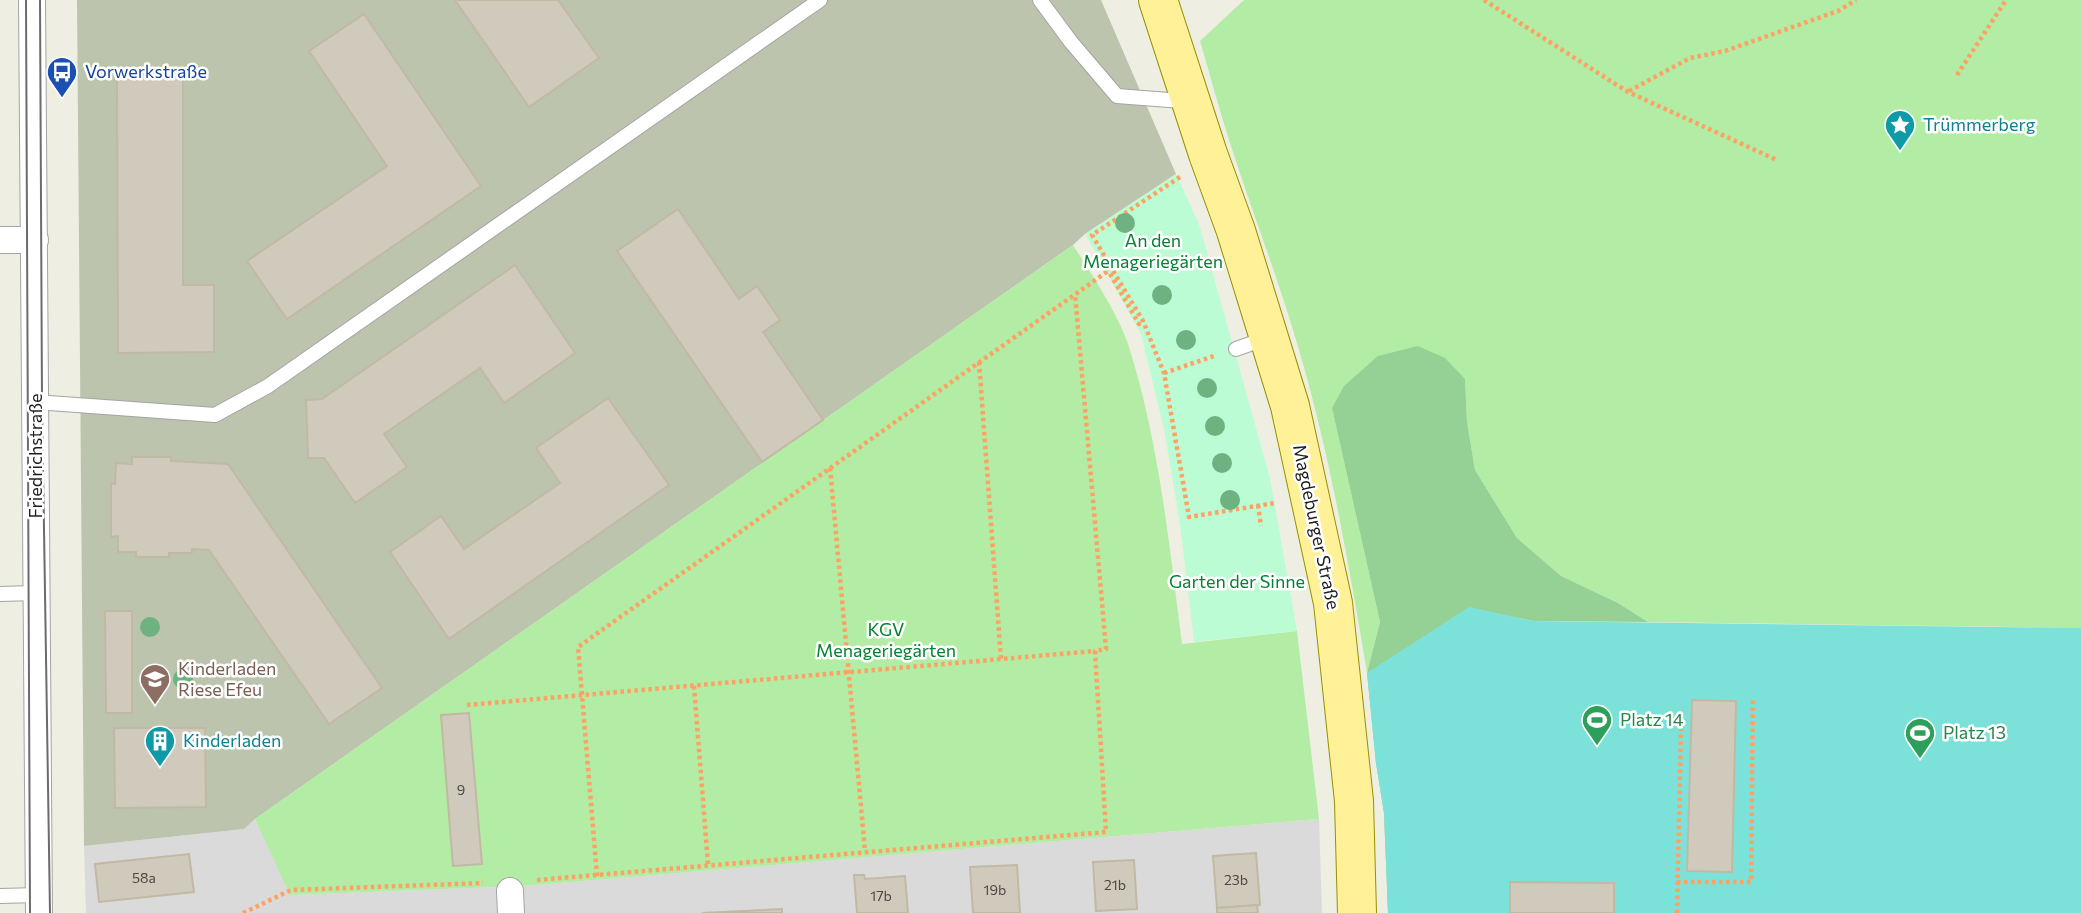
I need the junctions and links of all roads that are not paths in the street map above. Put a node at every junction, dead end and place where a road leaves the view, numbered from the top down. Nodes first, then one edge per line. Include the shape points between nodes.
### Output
1 (32, 0) edge
2 (820, 0) edge
3 (1040, 0) edge
4 (1158, 5) edge
5 (1182, 101) junction
6 (1208, 154) junction
7 (0, 240) edge
8 (35, 240) junction
9 (35, 402) junction
10 (36, 593) junction
11 (0, 594) edge
12 (0, 896) edge
13 (39, 904) edge
14 (1357, 913) edge

1 - 8 street, Friedrichstraße
2 - 9 lane via 268,386 215,415
3 - 5 lane via 1117,96
4 - 5 main road, Magdeburger Straße
4 - 6 main road, Magdeburger Straße
5 - 6 main road, Magdeburger Straße
6 - 14 main road, Magdeburger Straße via 1236,230 1252,343 1290,406 1334,603 1354,801
7 - 8 street
8 - 9 street, Friedrichstraße
9 - 10 street, Friedrichstraße
10 - 11 lane
10 - 13 street, Friedrichstraße
12 - 13 lane

